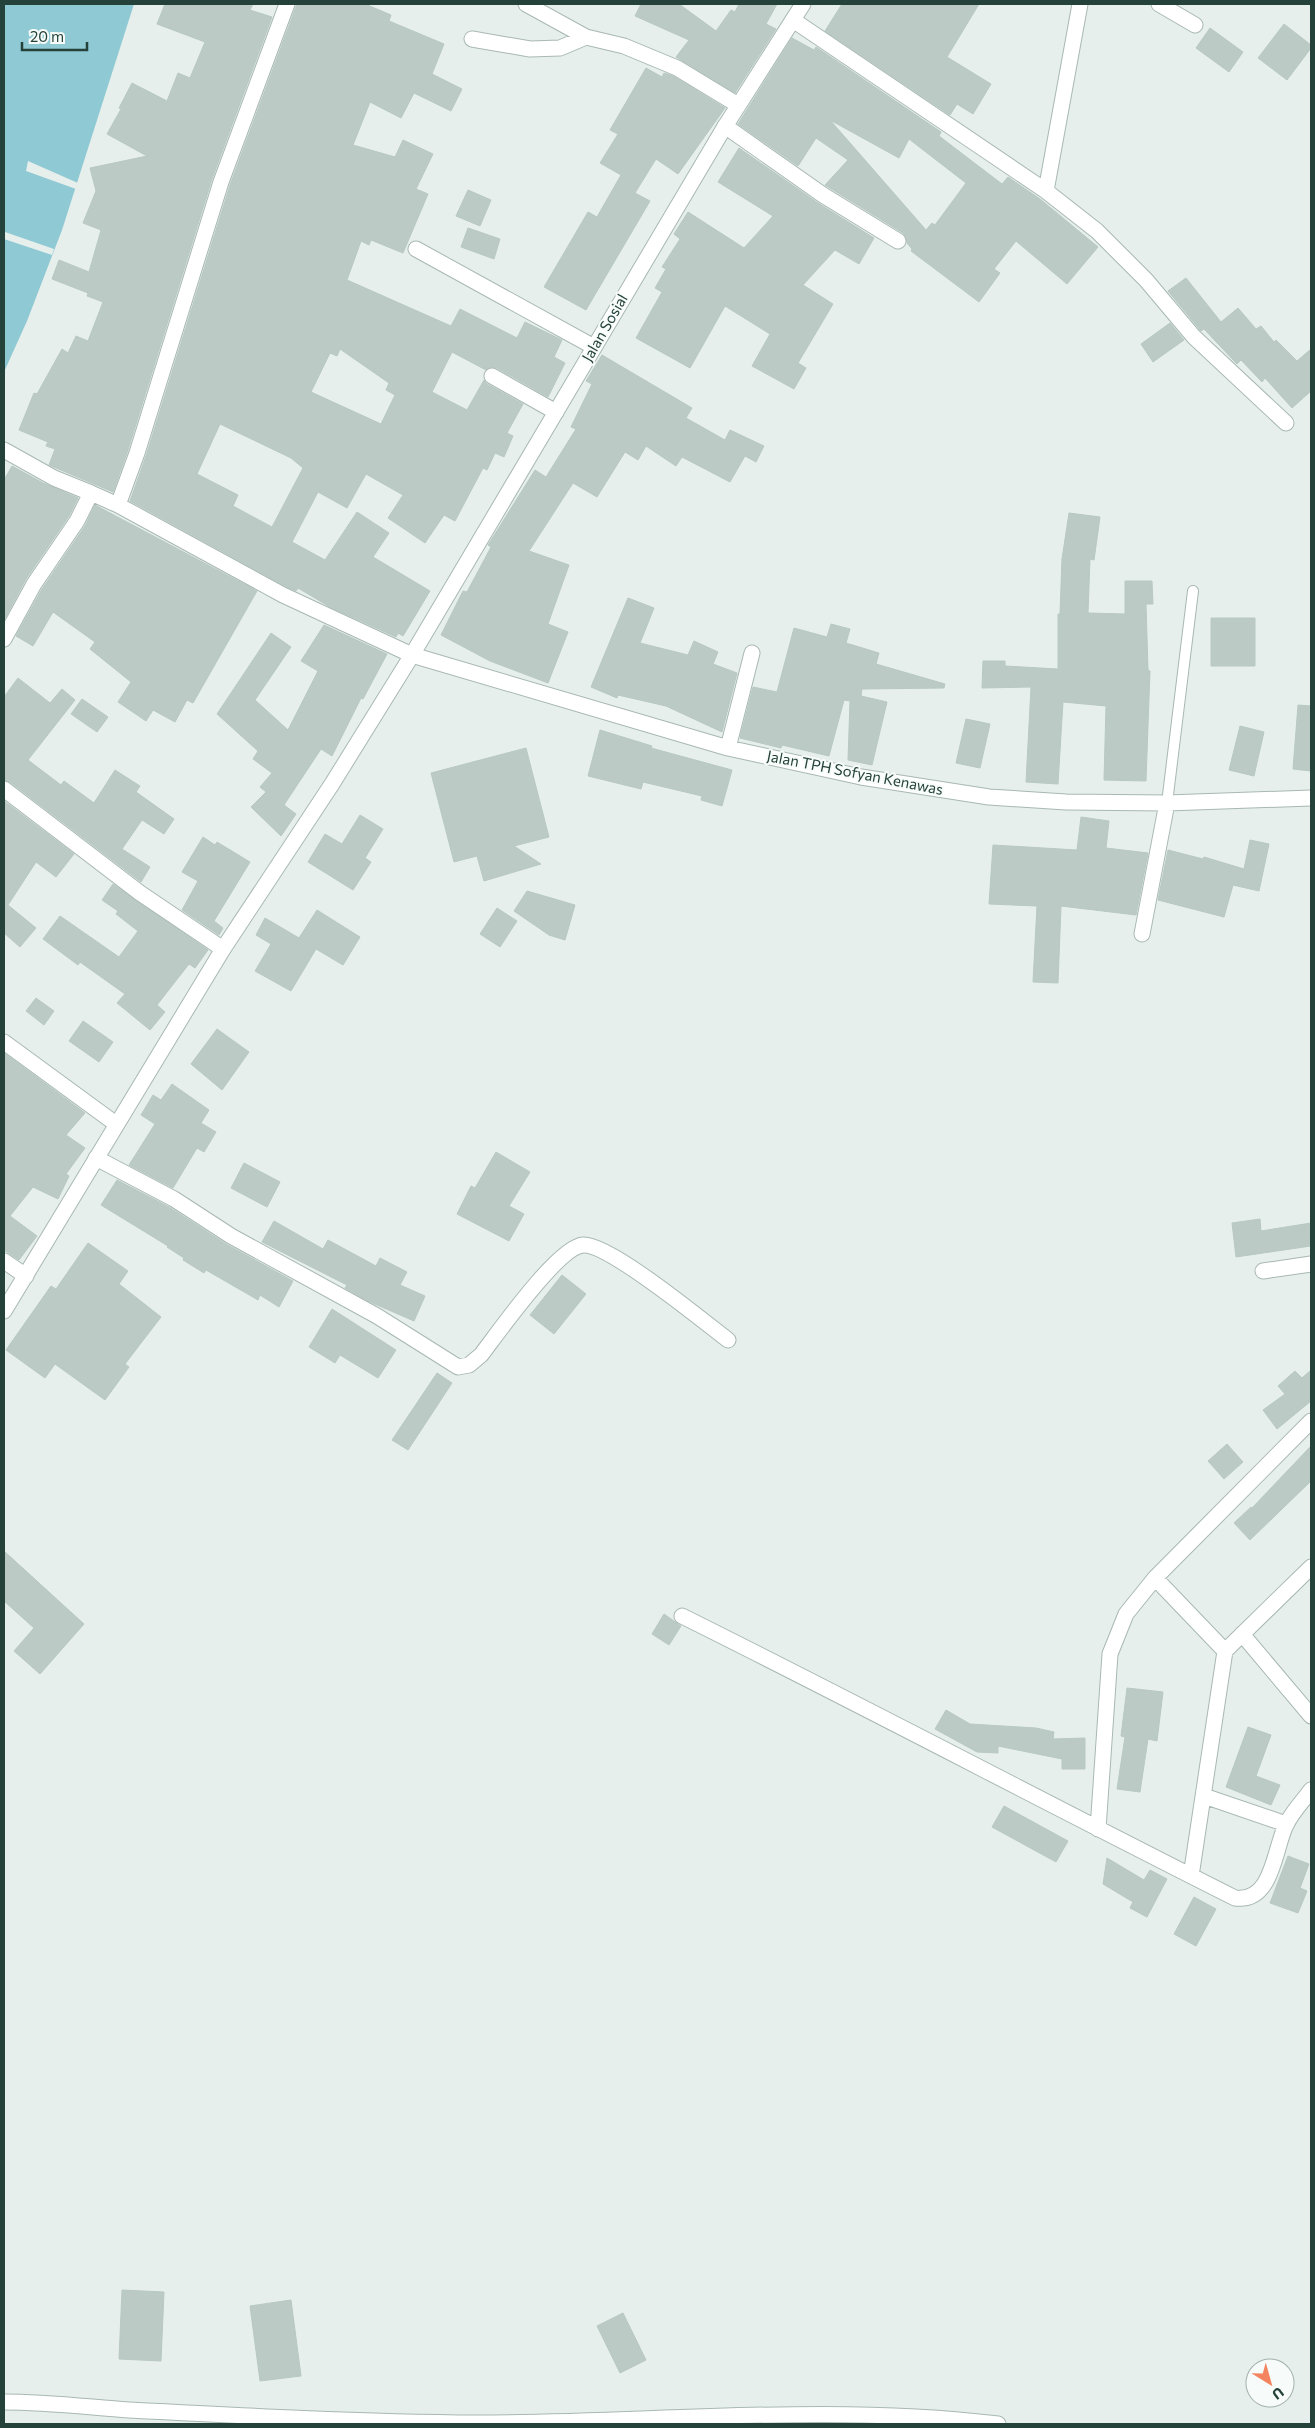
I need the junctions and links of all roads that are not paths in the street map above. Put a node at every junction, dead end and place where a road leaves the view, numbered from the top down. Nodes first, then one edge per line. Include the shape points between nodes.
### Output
1 (287, 4) edge
2 (526, 4) edge
3 (803, 4) edge
4 (1080, 4) edge
5 (1159, 4) edge
6 (793, 20) junction
7 (1195, 25) dead end
8 (586, 37) junction
9 (472, 39) dead end
10 (738, 105) junction
11 (725, 126) junction
12 (1046, 191) junction
13 (898, 241) dead end
14 (416, 249) dead end
15 (594, 348) junction
16 (492, 376) dead end
17 (556, 412) junction
18 (1286, 423) dead end
19 (4, 450) edge
20 (91, 493) junction
21 (118, 505) junction
22 (1192, 591) dead end
23 (4, 639) edge
24 (752, 653) dead end
25 (412, 655) junction
26 (728, 748) junction
27 (4, 790) edge
28 (1311, 798) edge
29 (1167, 803) junction
30 (1142, 934) dead end
31 (223, 949) junction
32 (4, 1042) edge
33 (116, 1124) junction
34 (96, 1158) junction
35 (4, 1261) edge
36 (1311, 1264) edge
37 (1263, 1271) dead end
38 (26, 1276) junction
39 (4, 1311) edge
40 (728, 1340) dead end
41 (1311, 1422) edge
42 (1310, 1570) edge
43 (1155, 1578) junction
44 (682, 1616) dead end
45 (1242, 1634) junction
46 (1225, 1651) junction
47 (1311, 1716) edge
48 (1311, 1790) edge
49 (1204, 1796) junction
50 (1286, 1824) junction
51 (1098, 1829) junction
52 (1191, 1876) junction
53 (4, 2402) edge
54 (580, 2423) edge
55 (998, 2424) edge

1 - 21 street via 221,182
2 - 8 street
3 - 6 street, Jalan Sosial
4 - 12 street
5 - 7 street
6 - 10 street, Jalan Sosial
6 - 12 street
8 - 9 street via 560,48 530,49
8 - 10 street via 624,46 677,68
10 - 11 street, Jalan Sosial
11 - 13 street via 822,195
11 - 15 street, Jalan Sosial
12 - 18 street via 1122,255 1194,337
14 - 15 street
15 - 17 street, Jalan Sosial
16 - 17 street
17 - 25 street, Jalan Sosial
19 - 20 street, Jalan TPH Sofyan Kenawas via 54,478
20 - 21 street, Jalan TPH Sofyan Kenawas
20 - 23 street
21 - 25 street, Jalan TPH Sofyan Kenawas via 283,595
22 - 29 lane
24 - 26 street
25 - 26 street, Jalan TPH Sofyan Kenawas
25 - 31 street, Jalan Sosial
26 - 29 street, Jalan TPH Sofyan Kenawas via 861,777 990,797
27 - 31 street via 140,893
28 - 29 street, Jalan TPH Sofyan Kenawas
29 - 30 street
31 - 33 street, Jalan Sosial
32 - 33 street
33 - 34 street, Jalan Sosial
34 - 38 street, Jalan Sosial
34 - 40 street via 377,1316 458,1367 470,1365 481,1355 555,1261 583,1245 604,1252 650,1279
35 - 38 street
36 - 37 street
38 - 39 street, Jalan Sosial
41 - 43 street
42 - 45 street
43 - 46 street
43 - 51 street via 1126,1614 1110,1654
44 - 51 street via 840,1694
45 - 46 street
45 - 47 street
46 - 49 street
48 - 50 street
49 - 50 street
49 - 52 street
50 - 52 street via 1262,1889 1249,1898 1235,1898
51 - 52 street
53 - 54 street via 353,2422
54 - 55 street via 749,2416 874,2416

